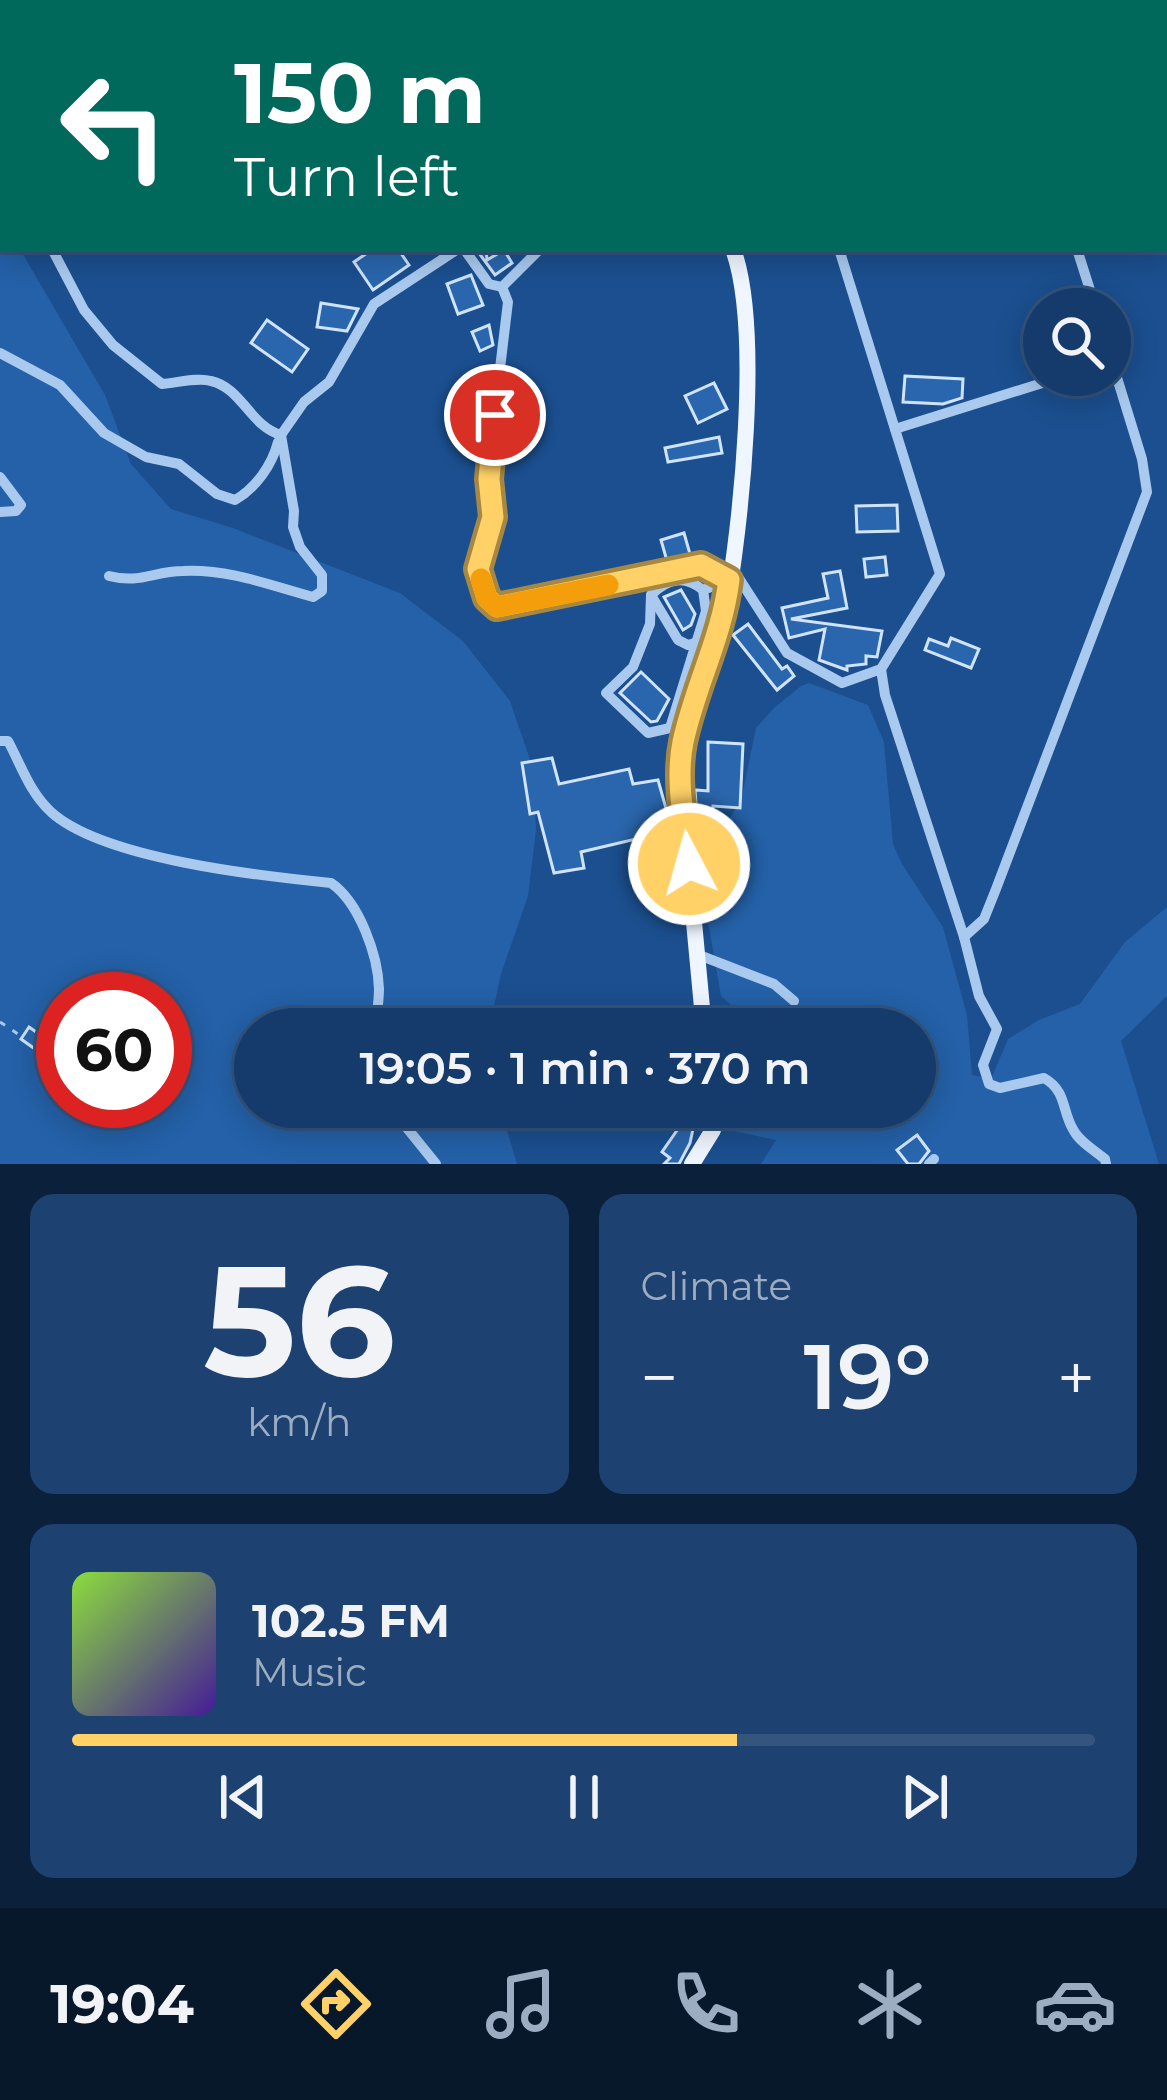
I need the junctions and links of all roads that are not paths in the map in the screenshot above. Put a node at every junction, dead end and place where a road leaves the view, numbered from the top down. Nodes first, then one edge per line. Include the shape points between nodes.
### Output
1 (54, 252) edge
2 (456, 252) edge
3 (463, 252) edge
4 (536, 252) edge
5 (734, 252) edge
6 (840, 252) edge
7 (1078, 252) edge
8 (502, 287) junction
9 (1089, 288) edge
10 (0, 353) edge
11 (1023, 389) edge
12 (1122, 396) edge
13 (896, 429) junction
14 (280, 435) junction
15 (0, 477) edge
16 (0, 512) edge
17 (730, 573) junction
18 (109, 576) dead end
19 (703, 590) junction
20 (651, 595) junction
21 (698, 641) junction
22 (881, 669) junction
23 (0, 741) edge
24 (964, 937) junction
25 (699, 955) junction
26 (794, 1001) dead end
27 (377, 1008) edge
28 (703, 1008) edge
29 (407, 1128) edge
30 (712, 1128) edge
31 (436, 1164) edge
32 (692, 1164) edge
33 (1106, 1164) edge

1 - 14 street via 84,310 161,384 211,381
2 - 14 street via 374,304 329,382
3 - 8 street
4 - 8 street
5 - 17 main road via 746,397
6 - 13 street
7 - 9 street
8 - 17 street via 508,302 490,452 493,517 478,569 487,598 497,607 701,565
10 - 14 street via 60,385 104,433 146,457 179,464 235,500 275,455
11 - 13 street
12 - 24 street via 1147,492 984,919
13 - 22 street via 940,574
14 - 18 street via 292,527 322,575 322,591 313,597 234,573 177,570 132,582
15 - 16 street via 21,505
17 - 19 street
17 - 22 street via 787,653 842,683
17 - 25 main road via 680,772
19 - 20 street via 679,579
19 - 21 street
20 - 21 street via 678,640
20 - 21 street via 650,624 633,667 606,693 648,733 670,728
22 - 24 street
23 - 27 street via 8,741 25,781 52,812 86,836 331,883 344,892 367,938
24 - 33 street via 997,1030 983,1065 989,1084 1055,1084 1075,1133
25 - 26 street via 774,984
25 - 28 main road
29 - 31 street
30 - 32 main road

